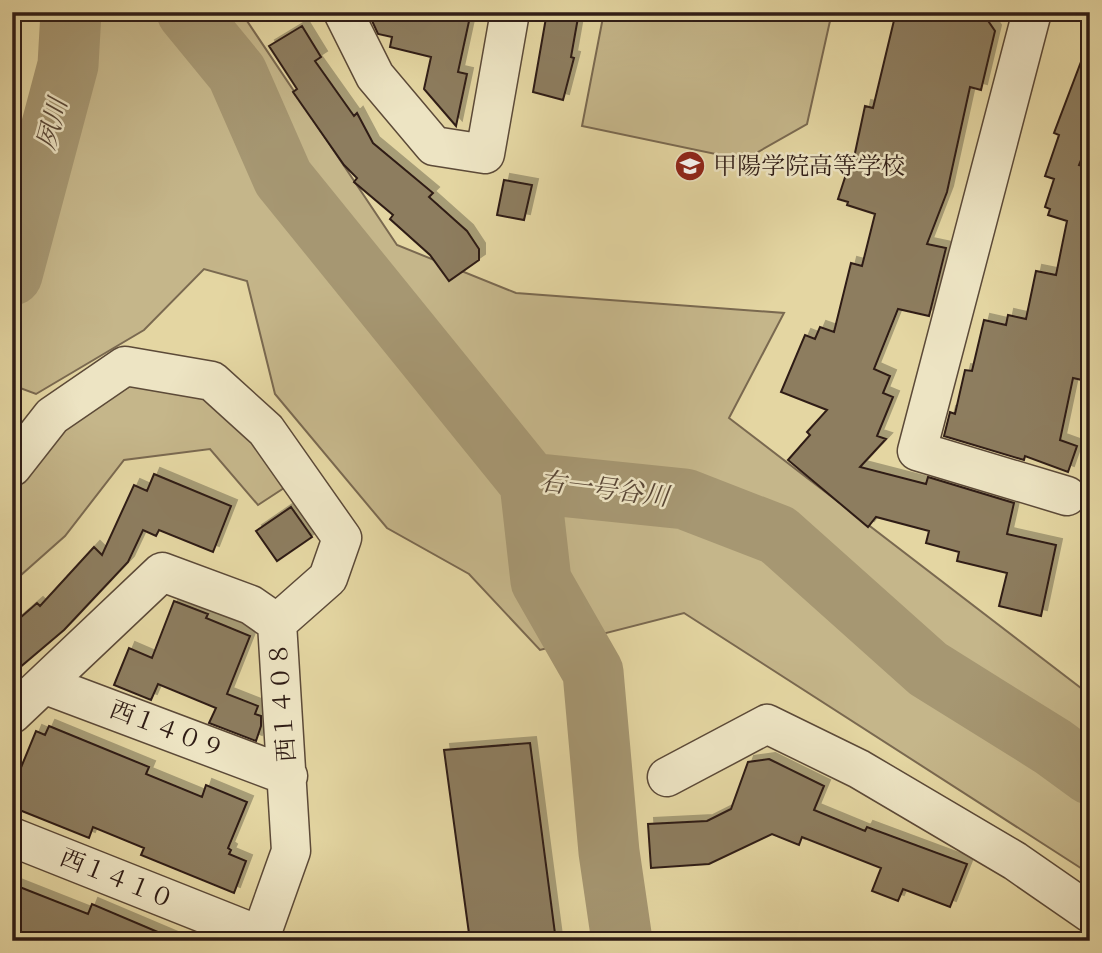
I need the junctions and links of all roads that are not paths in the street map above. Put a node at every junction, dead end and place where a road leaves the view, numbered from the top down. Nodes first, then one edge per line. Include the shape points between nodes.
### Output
1 (343, 12) edge
2 (510, 12) edge
3 (1032, 12) edge
4 (12, 467) edge
5 (1067, 496) dead end
6 (277, 623) junction
7 (46, 685) junction
8 (12, 714) edge
9 (288, 776) junction
10 (667, 777) dead end
11 (12, 837) edge
12 (1090, 913) edge
13 (260, 938) edge

1 - 2 street via 375,76 435,146 485,154
3 - 5 street via 917,451
4 - 6 street via 52,416 125,366 212,381 266,430 342,538 328,579
6 - 7 street, 西１４０８ via 251,605 162,572
6 - 9 street, 西１４０８
7 - 8 street, 西１４０８
7 - 9 street, 西１４０９
9 - 13 street, 西１４０８ via 291,851
10 - 12 street via 767,724 859,769 1015,861
11 - 13 street, 西１４１０

